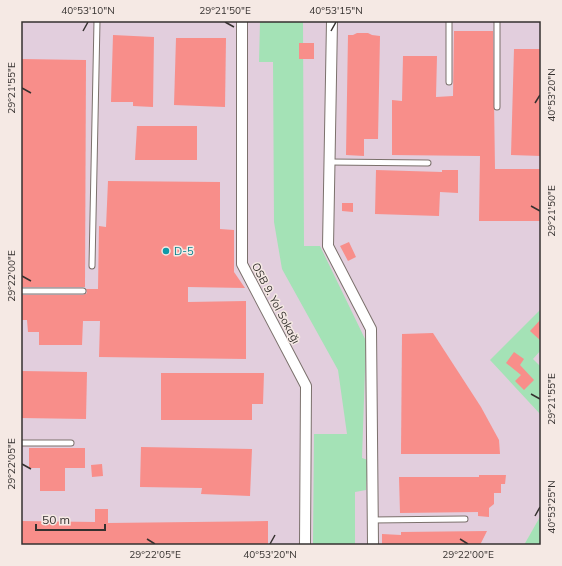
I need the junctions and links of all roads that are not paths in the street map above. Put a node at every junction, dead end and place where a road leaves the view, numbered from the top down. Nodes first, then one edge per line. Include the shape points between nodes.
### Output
1 (97, 21) edge
2 (242, 21) edge
3 (332, 21) edge
4 (449, 21) edge
5 (497, 21) edge
6 (449, 82) dead end
7 (497, 107) dead end
8 (329, 162) junction
9 (428, 163) dead end
10 (92, 266) dead end
11 (21, 291) edge
12 (83, 291) dead end
13 (21, 443) edge
14 (71, 443) dead end
15 (465, 519) dead end
16 (372, 520) junction
17 (305, 545) edge
18 (373, 545) edge

1 - 10 lane
2 - 17 street, OSB 9. Yol Sokağı via 242,264 306,386
3 - 8 street
4 - 6 lane
5 - 7 lane
8 - 9 lane
8 - 16 street via 328,246 371,330
11 - 12 lane
13 - 14 lane
15 - 16 lane
16 - 18 street

